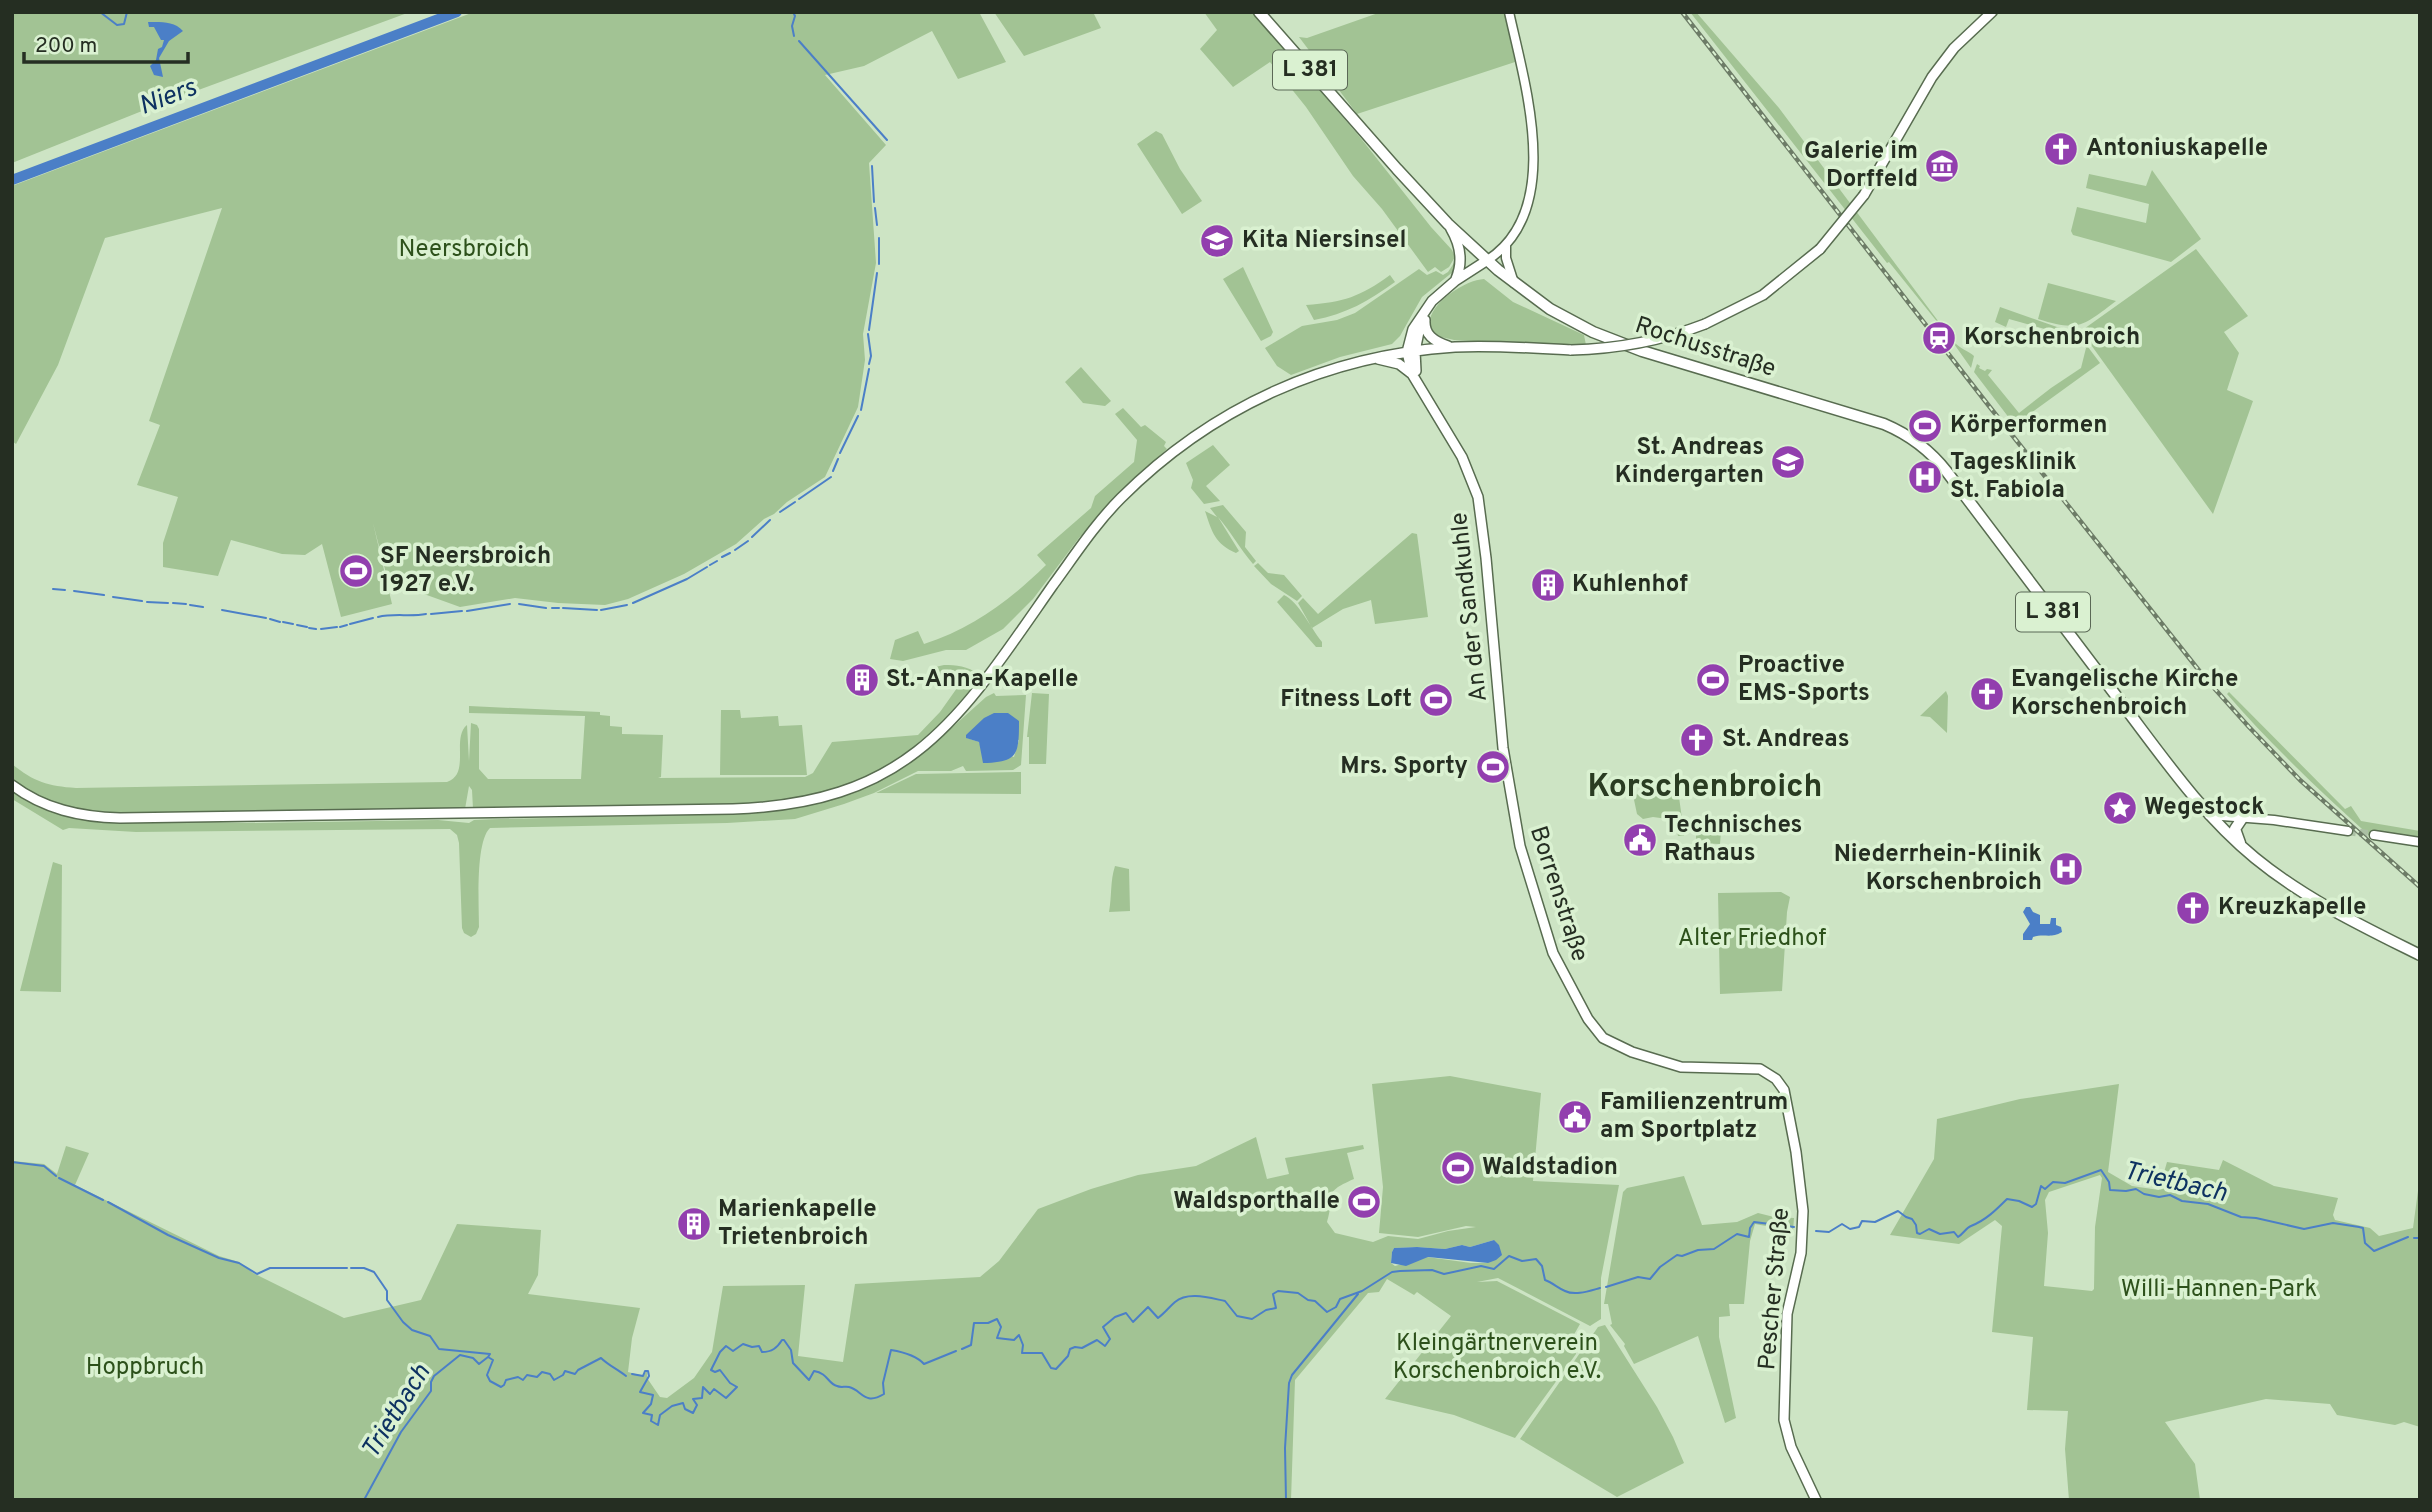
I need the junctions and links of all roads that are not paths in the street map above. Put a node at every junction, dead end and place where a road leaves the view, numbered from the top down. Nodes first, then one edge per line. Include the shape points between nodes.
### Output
1 (1259, 12) edge
2 (1510, 12) edge
3 (1992, 12) edge
4 (1448, 225) junction
5 (1506, 246) junction
6 (1486, 261) junction
7 (1455, 281) junction
8 (1514, 284) junction
9 (1427, 308) junction
10 (1455, 347) junction
11 (1411, 352) junction
12 (1373, 358) junction
13 (1412, 374) junction
14 (1423, 393) junction
15 (1503, 748) joint
16 (12, 785) edge
17 (2209, 815) junction
18 (2243, 817) junction
19 (2348, 831) tunnel mouth
20 (2374, 835) tunnel mouth
21 (2420, 842) edge
22 (2244, 849) junction
23 (2420, 955) edge
24 (1776, 1079) joint
25 (1816, 1500) edge

1 - 4 main road, L 381
2 - 5 street via 1530,110 1534,155 1521,222
3 - 10 main road, bridge via 1954,48 1932,77 1864,195 1820,249 1763,295 1705,324 1631,346 1571,350
4 - 6 main road, L 381
4 - 7 main road via 1460,252
5 - 6 street
5 - 8 street
6 - 7 main road
6 - 8 main road, Rochusstraße / L 381
7 - 9 main road
8 - 17 main road, Rochusstraße / L 381 via 1556,313 1616,341 1884,425 1924,447
9 - 10 main road via 1429,335
9 - 11 main road via 1413,329
10 - 11 main road
11 - 12 main road
11 - 13 main road, An der Sandkuhle
11 - 14 main road, An der Sandkuhle
12 - 13 main road via 1397,363
12 - 16 main road via 1273,390 1176,449 1096,526 957,716 902,763 831,796 733,809 120,818 67,812
13 - 14 main road, An der Sandkuhle
14 - 15 main road, An der Sandkuhle via 1464,460 1479,502
15 - 24 main road, Borrenstraße via 1518,837 1549,942 1596,1030 1606,1040 1639,1055 1681,1066 1758,1069
17 - 18 street
17 - 22 main road, L 381
18 - 19 street
18 - 22 main road via 2235,831
20 - 21 street
22 - 23 main road, L 381 via 2311,898
24 - 25 main road, Pescher Straße via 1787,1098 1803,1219 1800,1260 1787,1314 1784,1414 1789,1443

